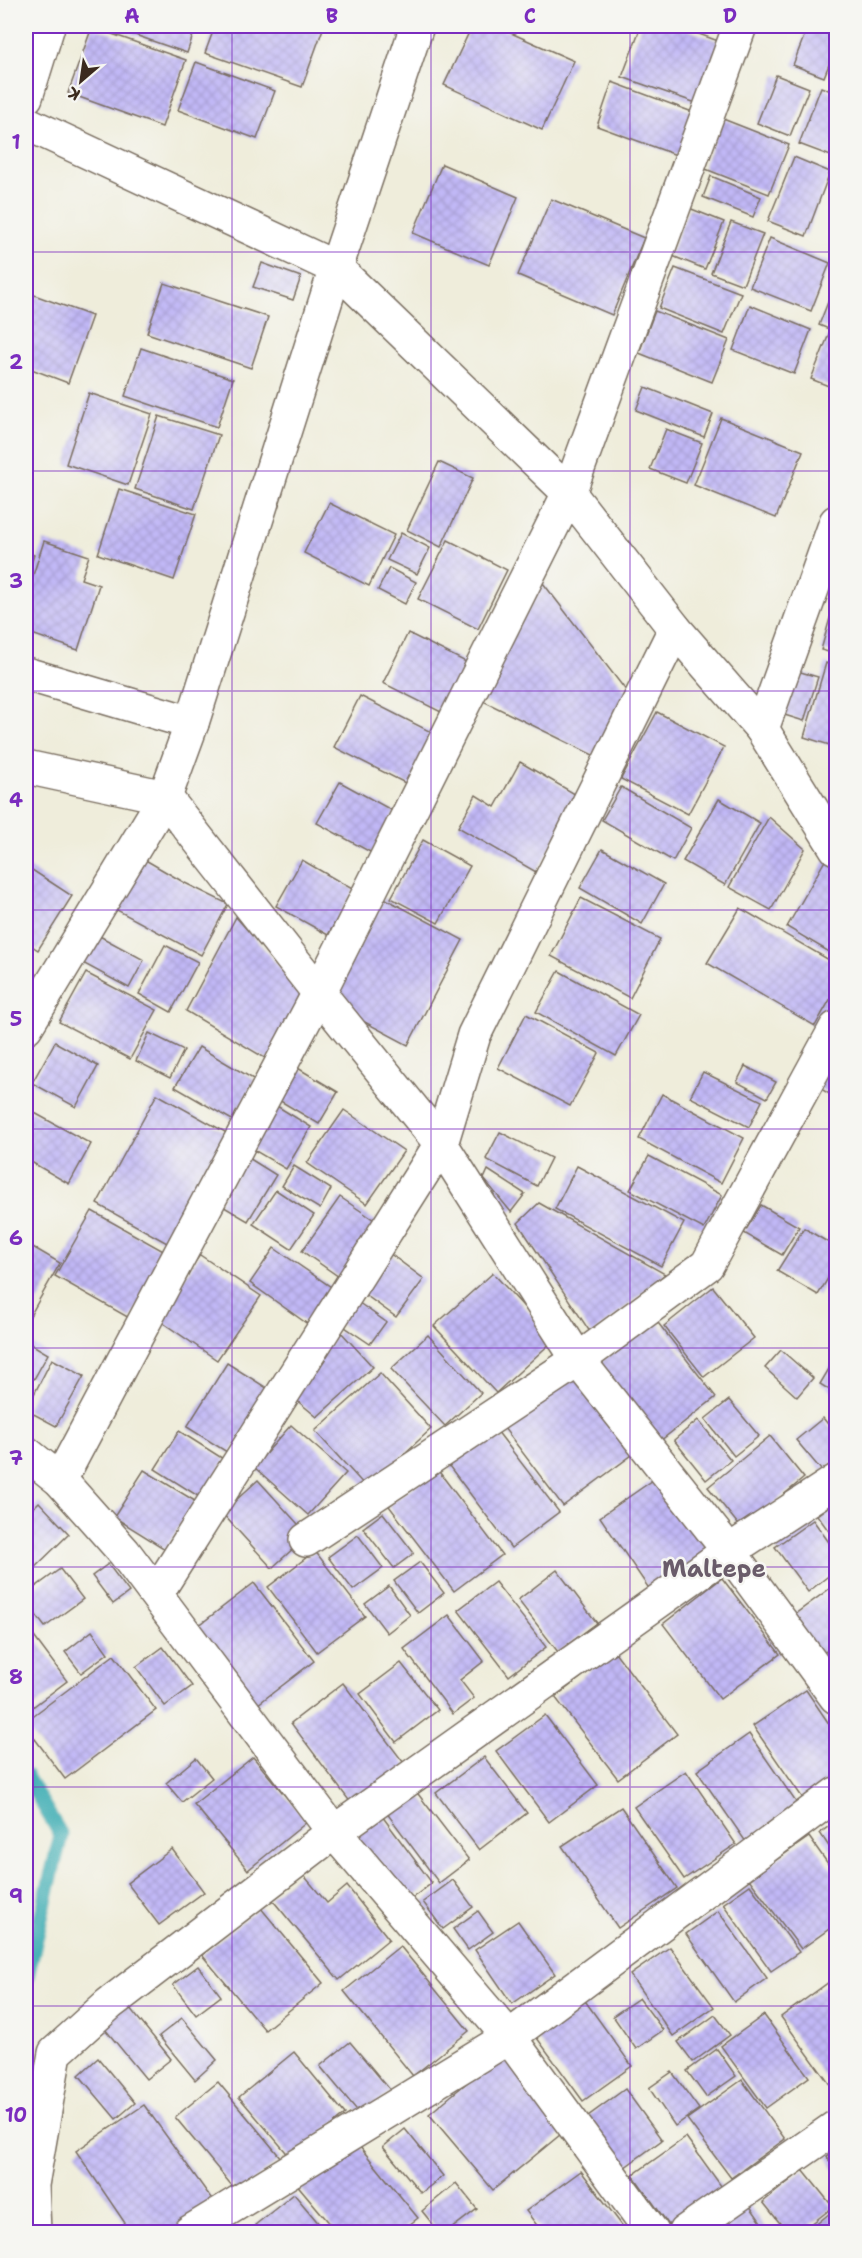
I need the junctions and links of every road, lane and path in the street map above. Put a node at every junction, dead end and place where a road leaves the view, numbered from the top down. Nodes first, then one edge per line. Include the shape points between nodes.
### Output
1 (48, 26) edge
2 (417, 26) edge
3 (740, 26) edge
4 (26, 97) edge
5 (26, 123) edge
6 (336, 268) junction
7 (569, 493) junction
8 (837, 522) edge
9 (675, 629) junction
10 (26, 674) edge
11 (192, 723) junction
12 (762, 729) junction
13 (26, 767) edge
14 (165, 797) junction
15 (837, 848) edge
16 (319, 993) junction
17 (26, 1027) edge
18 (837, 1028) edge
19 (441, 1144) junction
20 (578, 1360) junction
21 (26, 1453) edge
22 (60, 1480) junction
23 (837, 1481) edge
24 (306, 1540) dead end
25 (729, 1551) junction
26 (156, 1594) junction
27 (837, 1697) edge
28 (837, 1794) edge
29 (333, 1832) junction
30 (509, 2037) junction
31 (837, 2127) edge
32 (34, 2232) edge
33 (190, 2232) edge
34 (652, 2232) edge
35 (685, 2232) edge

1 - 4 street
2 - 6 street
3 - 7 street
5 - 6 street
6 - 7 street
6 - 11 street
7 - 9 street
7 - 16 street
8 - 12 street
9 - 12 street
9 - 19 street via 474,1035
10 - 11 street
11 - 14 street
12 - 15 street
13 - 14 street
14 - 16 street
14 - 17 street
16 - 19 street
16 - 22 street
18 - 20 street via 706,1264
19 - 20 street
19 - 26 street
20 - 24 street
20 - 25 street
21 - 22 street
22 - 26 street
23 - 25 street
25 - 27 street
25 - 29 street
26 - 29 street
28 - 30 street
29 - 30 street
29 - 32 street via 109,2004 55,2054 32,2185
30 - 33 street
30 - 34 street
31 - 35 street

